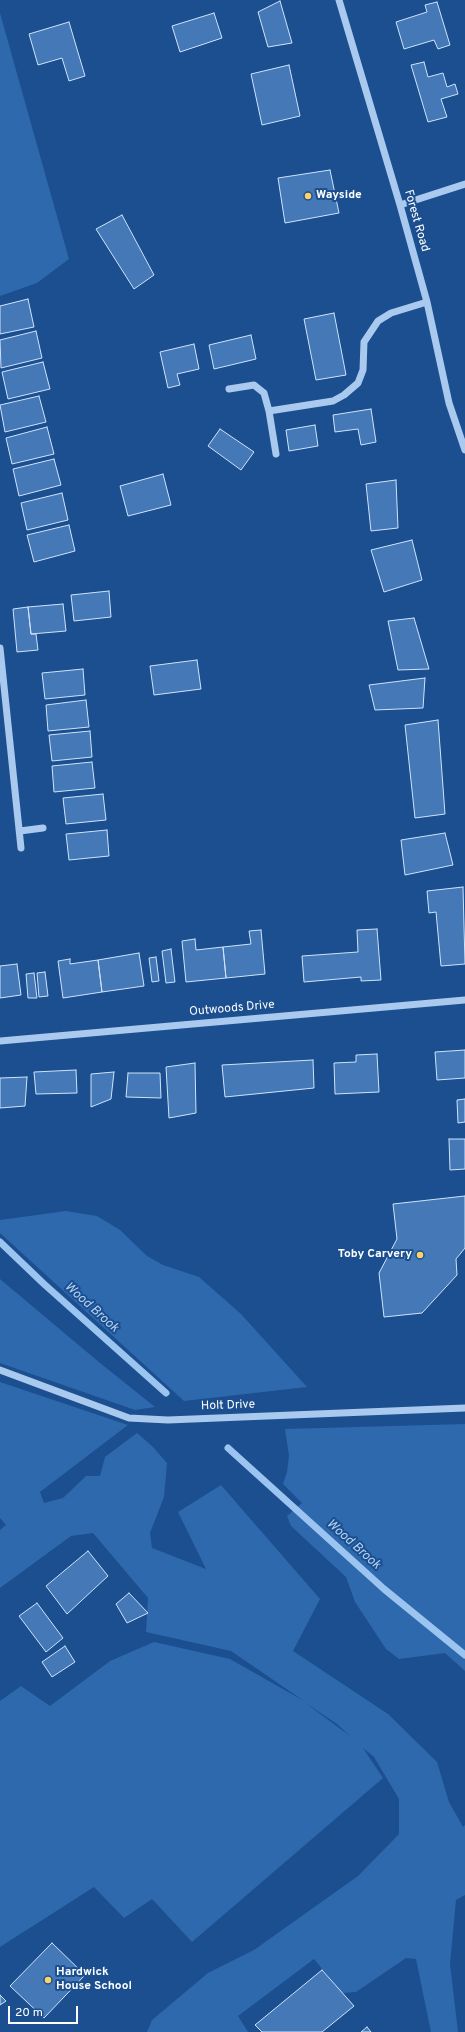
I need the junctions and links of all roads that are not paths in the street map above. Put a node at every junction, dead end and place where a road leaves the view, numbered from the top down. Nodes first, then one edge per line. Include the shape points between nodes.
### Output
1 (339, 0) edge
2 (465, 184) edge
3 (400, 205) junction
4 (427, 302) junction
5 (229, 389) dead end
6 (270, 411) junction
7 (465, 450) edge
8 (276, 454) dead end
9 (0, 648) edge
10 (43, 828) dead end
11 (20, 831) junction
12 (21, 848) dead end
13 (465, 1000) edge
14 (0, 1041) edge
15 (0, 1370) edge
16 (465, 1408) edge

1 - 3 street, Forest Road
2 - 3 street
3 - 4 street, Forest Road
4 - 6 street via 392,313 378,321 364,342 363,370 358,384 344,395 333,401
4 - 7 street, Forest Road via 449,403
5 - 6 street via 246,385 260,388
6 - 8 street
9 - 11 street
10 - 11 street
11 - 12 street
13 - 14 street, Outwoods Drive
15 - 16 street, Holt Drive via 129,1418 168,1420

